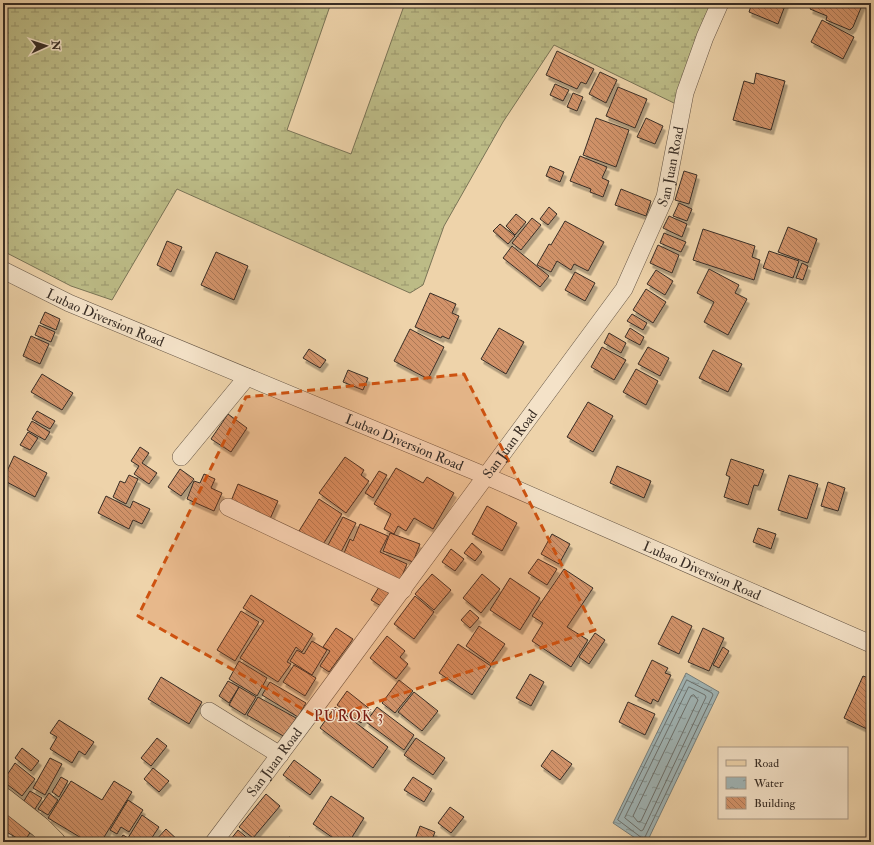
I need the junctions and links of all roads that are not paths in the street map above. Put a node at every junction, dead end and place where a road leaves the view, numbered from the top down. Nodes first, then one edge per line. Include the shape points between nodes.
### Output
1 (720, 3) edge
2 (3, 270) edge
3 (247, 377) junction
4 (181, 457) dead end
5 (486, 476) junction
6 (228, 507) dead end
7 (402, 590) junction
8 (871, 644) edge
9 (209, 710) dead end
10 (280, 755) junction
11 (3, 798) edge
12 (3, 841) edge
13 (6, 842) edge
14 (56, 842) edge
15 (214, 842) edge

1 - 5 street, San Juan Road via 685,93 665,197 624,289
2 - 3 street, Lubao Diversion Road via 69,304
3 - 4 street
3 - 5 street, Lubao Diversion Road
5 - 7 street, San Juan Road
5 - 8 street, Lubao Diversion Road
6 - 7 street
7 - 10 street, San Juan Road
9 - 10 street
10 - 15 street, San Juan Road
11 - 14 main road
12 - 13 street

